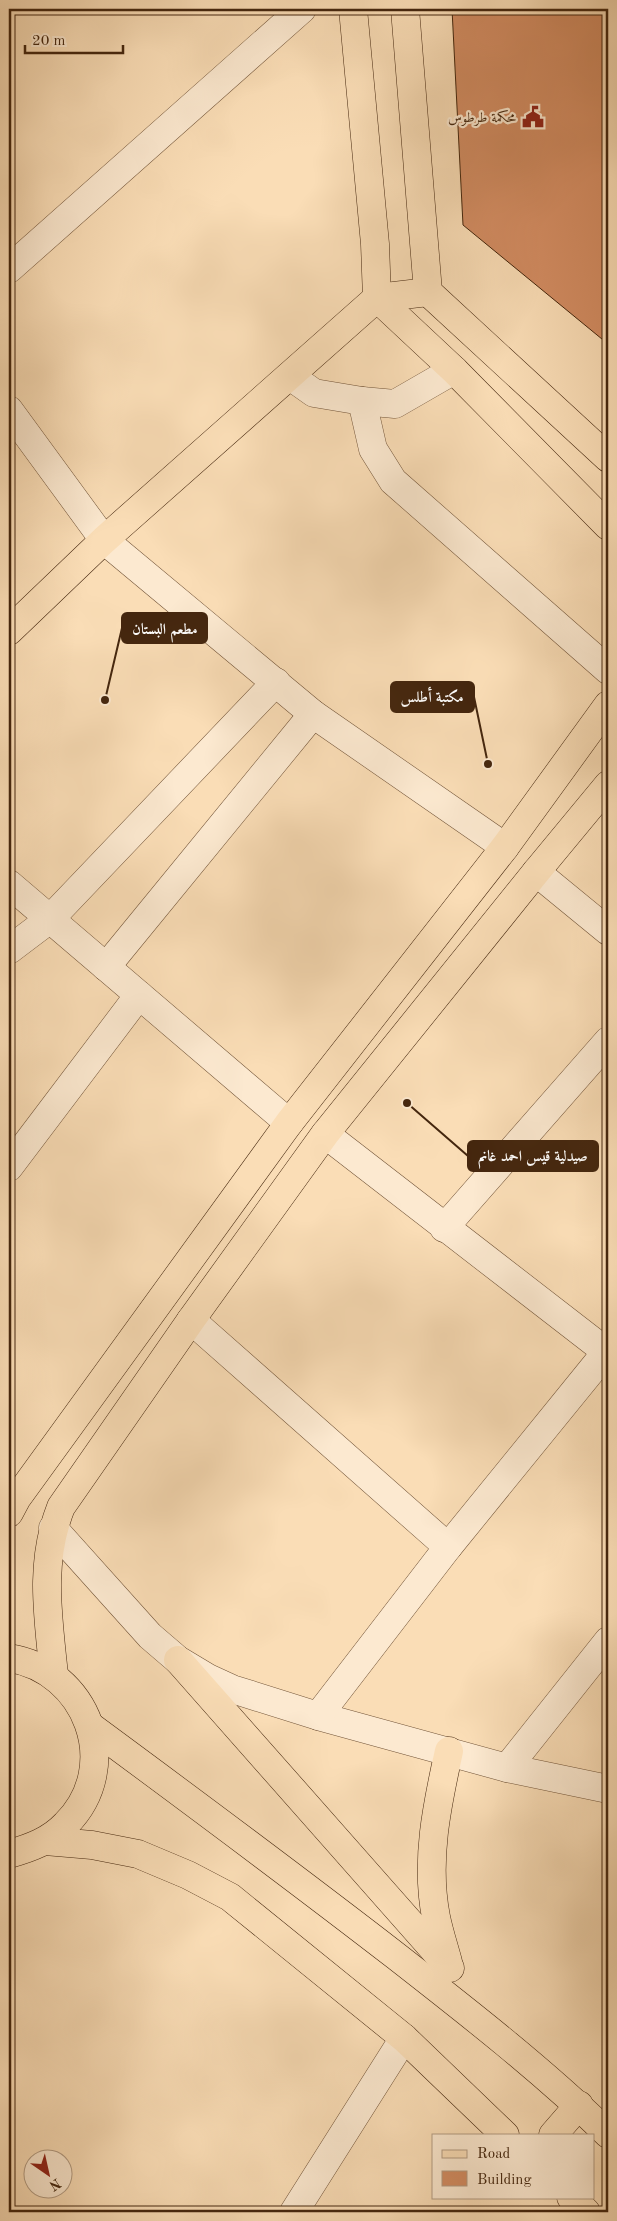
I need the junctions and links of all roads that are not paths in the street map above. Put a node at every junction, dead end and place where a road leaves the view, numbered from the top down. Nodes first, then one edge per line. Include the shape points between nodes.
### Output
1 (302, 9) edge
2 (353, 9) edge
3 (405, 9) edge
4 (9, 269) edge
5 (428, 292) junction
6 (377, 298) junction
7 (454, 370) junction
8 (290, 376) junction
9 (362, 401) junction
10 (9, 410) edge
11 (608, 458) edge
12 (608, 526) edge
13 (104, 540) junction
14 (9, 632) edge
15 (608, 670) edge
16 (276, 682) junction
17 (608, 704) edge
18 (313, 714) junction
19 (608, 785) edge
20 (505, 848) junction
21 (536, 872) junction
22 (9, 884) edge
23 (50, 920) junction
24 (608, 931) edge
25 (9, 950) edge
26 (106, 967) junction
27 (139, 996) junction
28 (608, 1041) edge
29 (289, 1123) junction
30 (325, 1134) junction
31 (9, 1167) edge
32 (444, 1228) junction
33 (191, 1320) junction
34 (608, 1352) edge
35 (11, 1501) edge
36 (53, 1528) junction
37 (448, 1547) junction
38 (608, 1641) edge
39 (9, 1658) edge
40 (178, 1660) junction
41 (54, 1675) junction
42 (318, 1716) junction
43 (90, 1726) junction
44 (449, 1751) junction
45 (507, 1768) junction
46 (608, 1789) edge
47 (45, 1841) junction
48 (9, 1854) edge
49 (450, 1968) junction
50 (472, 2016) junction
51 (404, 2038) junction
52 (579, 2105) junction
53 (505, 2134) edge
54 (555, 2134) edge
55 (608, 2134) edge
56 (572, 2198) edge
57 (294, 2212) edge
58 (586, 2212) edge

1 - 4 street
2 - 6 main road
3 - 5 main road
5 - 6 main road
5 - 11 main road
6 - 7 main road
6 - 8 main road
7 - 9 street via 395,404
7 - 12 main road
8 - 9 street via 314,393
8 - 13 main road
9 - 15 street via 372,449 393,481
10 - 13 street
13 - 14 main road
13 - 16 street
16 - 18 street
16 - 23 street
17 - 20 main road
18 - 20 street
18 - 26 street
19 - 21 main road
20 - 29 main road
21 - 24 street
21 - 30 main road
22 - 23 street
23 - 25 street
23 - 26 street
26 - 27 street
27 - 29 street
27 - 31 street
28 - 32 street
29 - 35 main road
30 - 32 street
30 - 33 main road
32 - 34 street
33 - 36 main road via 74,1486 61,1506
33 - 37 street
34 - 37 street
36 - 40 street via 150,1636
36 - 41 main road via 46,1571 46,1605
37 - 42 street
38 - 45 street
39 - 41 main road via 26,1660
40 - 42 street via 232,1689
40 - 49 main road
41 - 43 main road via 82,1707
42 - 44 street
43 - 47 main road via 94,1752 91,1779 82,1803 66,1824
43 - 50 main road via 260,1851
44 - 45 street
44 - 49 main road via 436,1811 431,1864 436,1916
45 - 46 street
47 - 48 main road
47 - 51 main road via 92,1845 138,1854 230,1897
49 - 50 main road
50 - 52 main road
51 - 53 main road
51 - 57 street
52 - 54 main road
52 - 55 main road
56 - 58 main road

